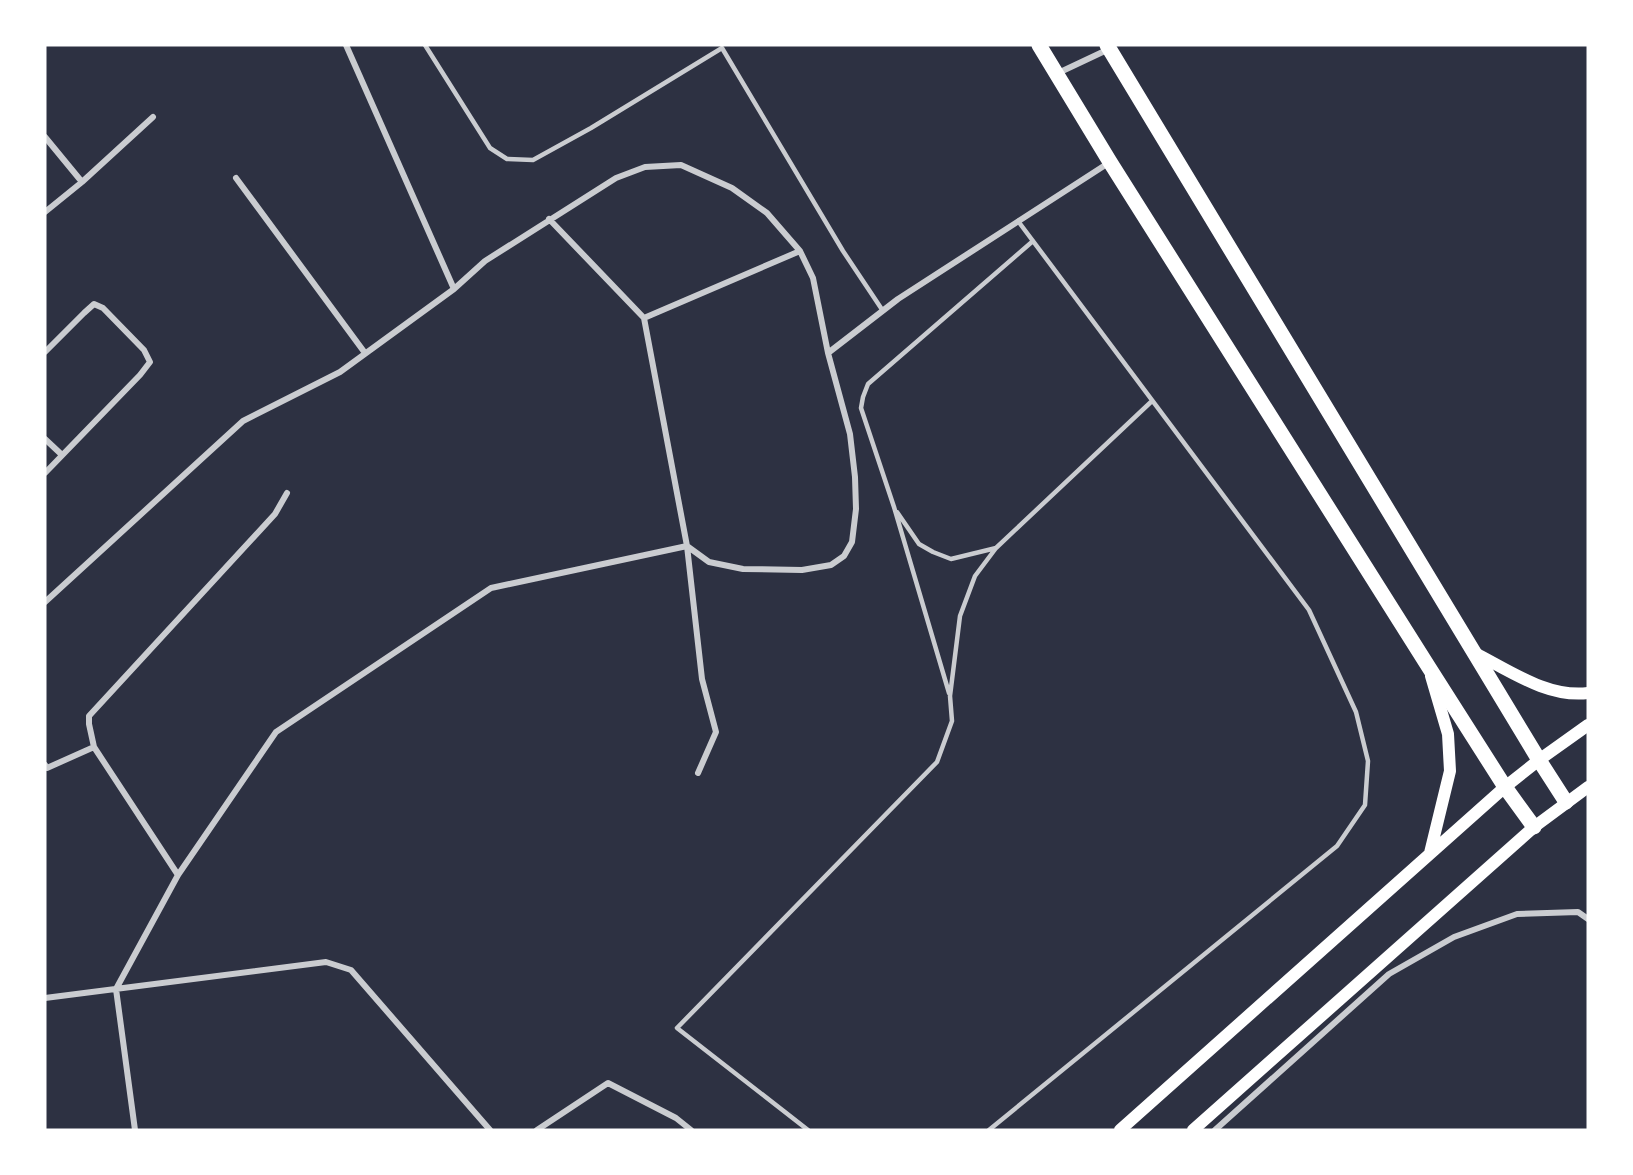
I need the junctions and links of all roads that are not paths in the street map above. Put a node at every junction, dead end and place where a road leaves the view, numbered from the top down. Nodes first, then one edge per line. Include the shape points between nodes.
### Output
1 (345, 45) edge
2 (425, 45) edge
3 (1039, 45) edge
4 (722, 46) edge
5 (1110, 46) edge
6 (1056, 74) junction
7 (153, 117) dead end
8 (45, 137) edge
9 (1110, 162) junction
10 (236, 178) dead end
11 (82, 182) junction
12 (45, 212) edge
13 (549, 219) junction
14 (1018, 221) junction
15 (1033, 241) junction
16 (801, 251) junction
17 (454, 289) junction
18 (883, 311) junction
19 (644, 318) junction
20 (45, 352) edge
21 (365, 353) junction
22 (828, 353) junction
23 (1152, 401) junction
24 (45, 439) edge
25 (61, 454) junction
26 (45, 473) edge
27 (287, 493) dead end
28 (894, 507) junction
29 (687, 546) junction
30 (996, 548) junction
31 (45, 602) edge
32 (1473, 652) junction
33 (1428, 666) junction
34 (1588, 693) edge
35 (950, 696) junction
36 (1588, 725) edge
37 (94, 747) junction
38 (1539, 760) junction
39 (46, 767) edge
40 (698, 773) dead end
41 (1505, 787) junction
42 (1588, 787) edge
43 (1566, 802) junction
44 (1534, 827) junction
45 (1430, 853) junction
46 (178, 875) junction
47 (1588, 919) edge
48 (117, 989) junction
49 (45, 998) edge
50 (135, 1130) edge
51 (490, 1130) edge
52 (537, 1130) edge
53 (691, 1130) edge
54 (808, 1130) edge
55 (989, 1130) edge
56 (1120, 1130) edge
57 (1193, 1130) edge
58 (1215, 1130) edge

1 - 17 street
2 - 4 lane via 490,148 507,159 533,160
3 - 6 main road
4 - 18 lane via 843,251
5 - 6 street
5 - 32 main road
6 - 9 main road
7 - 11 street
8 - 11 street
9 - 14 street
9 - 33 main road
10 - 21 street
11 - 12 street
13 - 16 street via 616,178 645,166 681,165 732,188 767,213
13 - 17 street via 485,261
13 - 19 street
14 - 15 lane
14 - 18 street
15 - 23 lane
15 - 28 lane via 868,384 861,408
16 - 19 street
16 - 22 street via 813,278
17 - 21 street
18 - 22 street
19 - 29 street
20 - 25 street via 94,304 103,308 144,350 150,362
21 - 31 street via 340,372 243,421
22 - 29 street via 850,434 855,477 852,542 844,556 831,565 802,570 743,569 709,562
23 - 30 lane
23 - 55 lane via 1309,610 1356,712 1368,761 1365,805 1336,846
24 - 25 street
25 - 26 street
27 - 37 street via 276,514 89,716
28 - 30 lane via 919,544 933,552 951,559
28 - 35 lane
29 - 40 street via 702,679 716,732
29 - 46 street via 490,588 276,732
30 - 35 lane via 975,576 960,616
32 - 34 main road via 1545,689 1575,695
32 - 38 main road
33 - 41 main road
33 - 45 main road via 1448,734 1450,771
35 - 54 lane via 952,721 937,762 677,1028
36 - 38 main road
37 - 39 street
37 - 46 street
38 - 41 main road
38 - 43 main road
41 - 44 main road
41 - 45 main road
42 - 43 main road
43 - 44 main road
44 - 57 main road
45 - 56 main road
46 - 48 street
47 - 58 street via 1578,912 1517,914 1454,937 1389,975
48 - 49 street
48 - 50 street
48 - 51 street via 326,962 351,970
52 - 53 street via 609,1083

